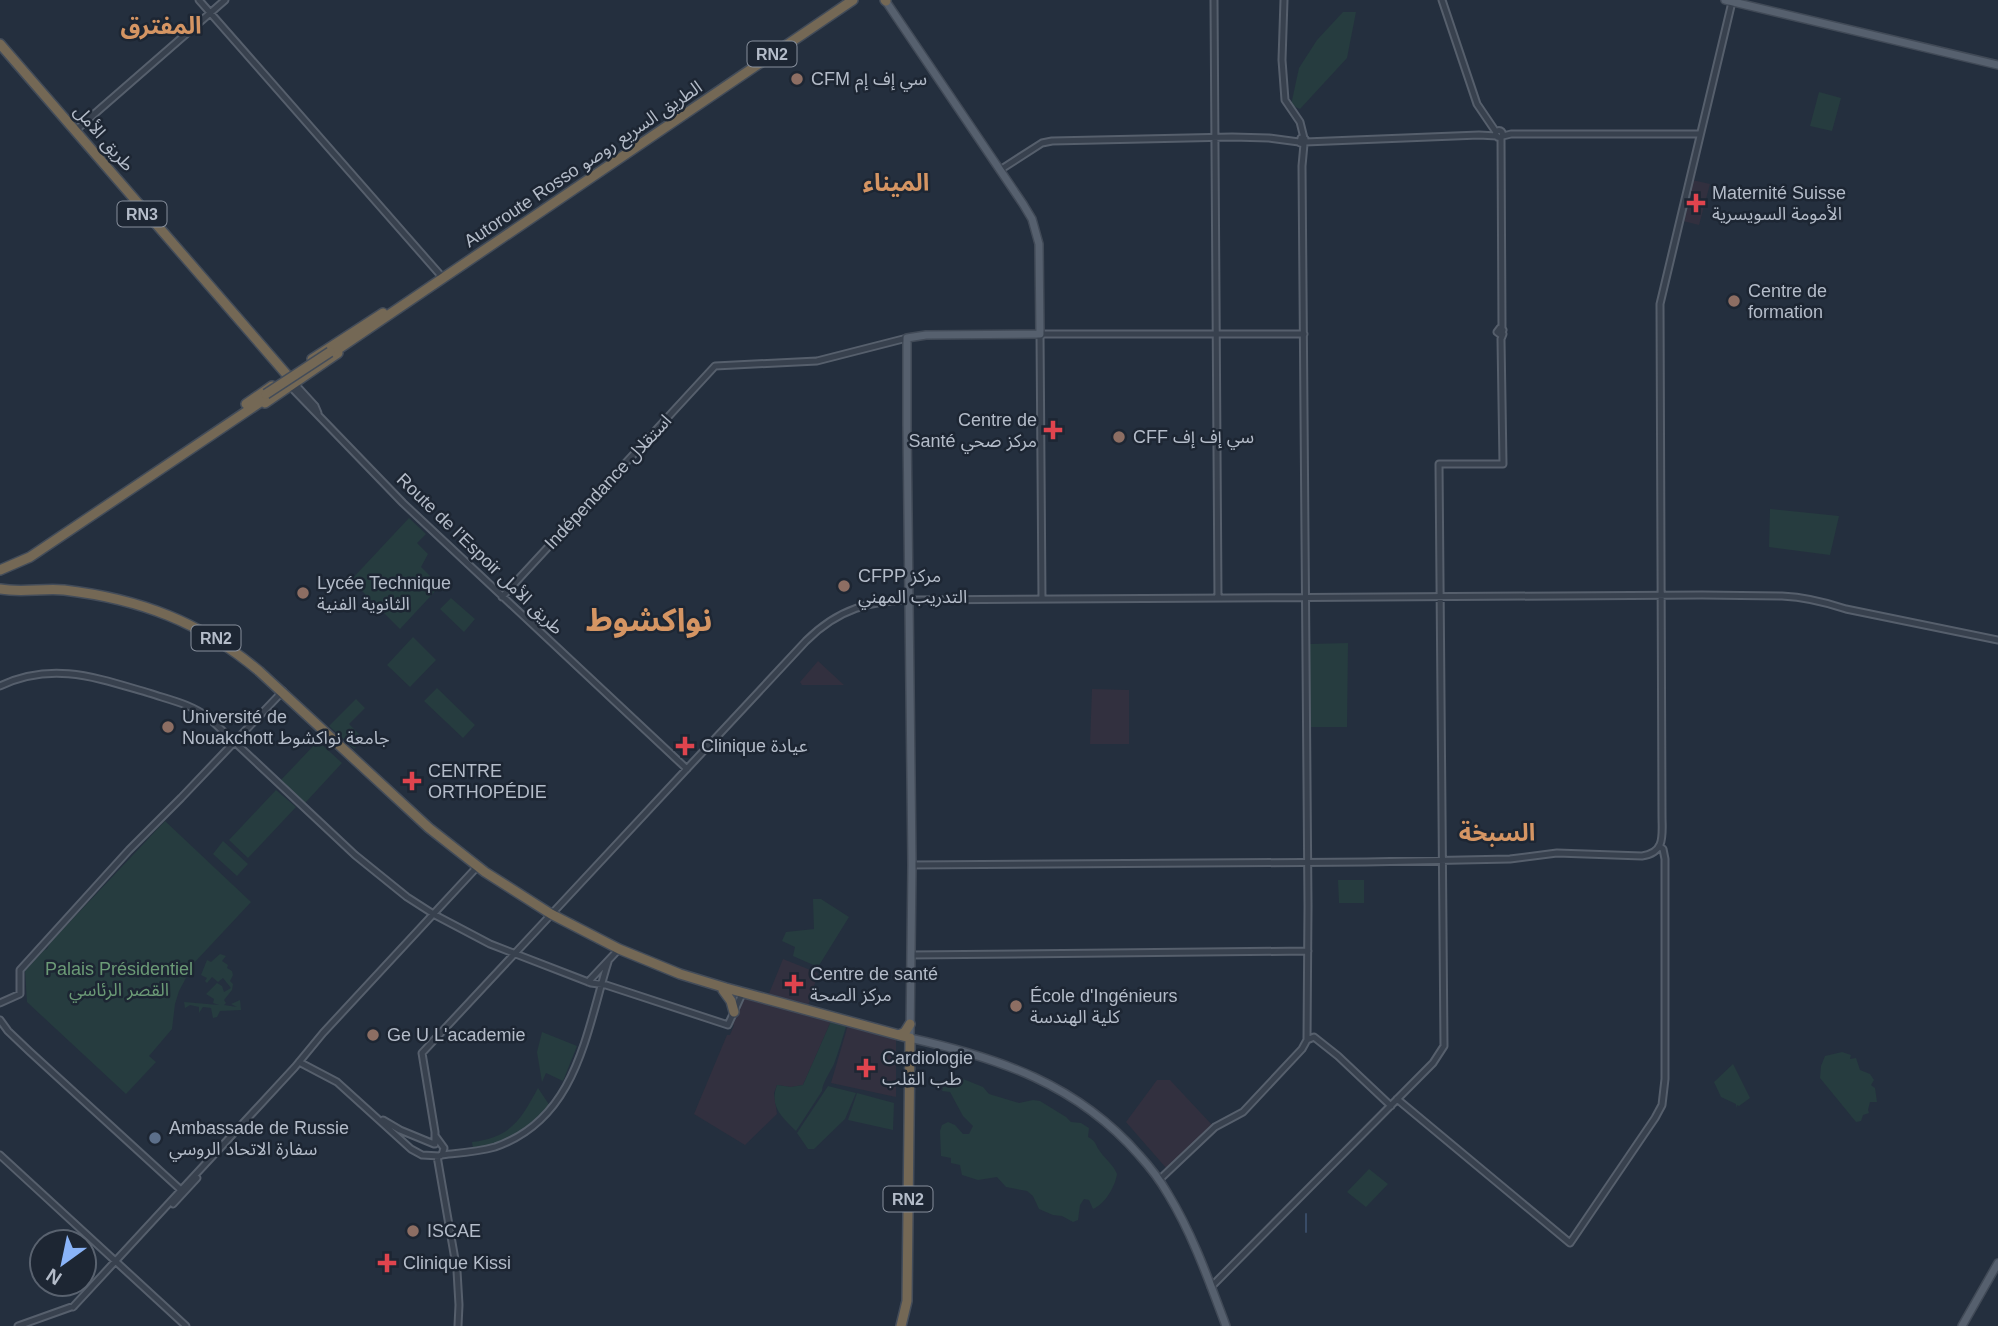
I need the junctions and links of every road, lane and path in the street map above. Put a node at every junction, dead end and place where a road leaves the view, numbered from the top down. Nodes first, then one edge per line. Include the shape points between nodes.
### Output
1 (199, 0) edge
2 (225, 0) edge
3 (846, 0) edge
4 (853, 0) edge
5 (885, 0) edge
6 (1214, 0) edge
7 (1284, 0) edge
8 (1442, 0) edge
9 (1729, 1) edge
10 (210, 12) junction
11 (0, 44) edge
12 (0, 50) edge
13 (1998, 65) edge
14 (76, 130) junction
15 (1497, 133) junction
16 (1700, 134) junction
17 (1215, 138) junction
18 (1302, 141) junction
19 (1000, 170) junction
20 (442, 277) junction
21 (412, 298) junction
22 (1040, 334) junction
23 (1216, 334) junction
24 (1304, 334) junction
25 (907, 338) junction
26 (265, 350) joint
27 (289, 381) junction
28 (224, 424) junction
29 (193, 447) junction
30 (179, 454) junction
31 (7, 566) edge
32 (5, 592) edge
33 (1440, 596) junction
34 (1661, 596) junction
35 (502, 597) junction
36 (1306, 597) junction
37 (1218, 598) junction
38 (1042, 599) junction
39 (908, 600) junction
40 (1998, 640) edge
41 (0, 686) edge
42 (282, 692) junction
43 (234, 741) junction
44 (687, 769) junction
45 (1660, 846) junction
46 (1443, 860) junction
47 (1307, 862) junction
48 (912, 865) junction
49 (477, 868) junction
50 (434, 915) junction
51 (550, 915) junction
52 (619, 950) junction
53 (1308, 951) junction
54 (514, 954) junction
55 (911, 956) junction
56 (608, 962) junction
57 (588, 982) junction
58 (601, 985) junction
59 (723, 988) junction
60 (742, 993) junction
61 (0, 1003) edge
62 (734, 1012) junction
63 (0, 1020) edge
64 (911, 1024) junction
65 (1308, 1032) junction
66 (899, 1035) junction
67 (1314, 1037) junction
68 (910, 1038) junction
69 (1307, 1040) junction
70 (928, 1042) junction
71 (910, 1053) junction
72 (301, 1061) junction
73 (1397, 1099) junction
74 (1391, 1105) junction
75 (373, 1113) junction
76 (438, 1144) junction
77 (461, 1153) junction
78 (0, 1155) edge
79 (438, 1156) junction
80 (1159, 1180) junction
81 (182, 1191) junction
82 (117, 1262) junction
83 (1998, 1263) edge
84 (1211, 1287) junction
85 (18, 1326) edge
86 (186, 1326) edge
87 (458, 1326) edge
88 (901, 1326) edge
89 (1226, 1326) edge
90 (1962, 1326) edge

1 - 10 street
2 - 10 street
3 - 20 highway, Autoroute Rosso الطريق السريع روصو / RN2
4 - 20 highway, Autoroute Rosso الطريق السريع روصو / RN2
5 - 19 main road
6 - 17 street
7 - 18 street via 1285,100 1298,120
8 - 15 street via 1477,103
9 - 13 main road
9 - 16 street
10 - 14 street
10 - 20 street
11 - 14 highway, طريق الأمل / RN3
12 - 27 highway, Route de l’Espoir طريق الأمل / RN3
14 - 26 highway, طريق الأمل / RN3
15 - 16 street
15 - 18 street
15 - 33 street via 1503,464 1439,464
16 - 34 street via 1660,304
17 - 18 street
17 - 19 street via 1048,141
17 - 23 street
18 - 24 street
19 - 22 main road via 1026,207 1037,233
20 - 21 highway, Autoroute Rosso الطريق السريع روصو / RN2
21 - 27 highway via 371,320
21 - 28 highway, Autoroute Rosso الطريق السريع روصو / RN2, bridge
22 - 23 street
22 - 25 main road
22 - 38 street
23 - 24 street
23 - 37 street
24 - 36 street
25 - 35 street, Indépendance استقلال via 817,361 715,366
25 - 39 main road
26 - 27 highway, Route de l’Espoir طريق الأمل / RN3
27 - 29 highway
27 - 30 highway
27 - 35 street, Route de l’Espoir طريق الأمل / RN3 via 374,474
28 - 29 highway, RN2
28 - 30 highway, RN2
29 - 31 highway, RN2 via 35,554
30 - 31 highway, RN2 via 46,545
31 - 32 highway via 2,579
32 - 42 highway, RN2 via 54,589 164,613 219,640
33 - 34 street
33 - 36 street
33 - 46 street
34 - 40 street via 1795,596
34 - 45 street
35 - 44 street, Route de l’Espoir طريق الأمل / RN3
36 - 37 street
36 - 47 street
37 - 38 street
38 - 39 street
39 - 44 street via 868,604 828,622
39 - 48 main road
41 - 43 street via 37,674 83,674 192,707
42 - 43 street
42 - 49 highway, RN2 via 402,808
43 - 50 street via 371,869
43 - 61 street via 22,967 20,993
44 - 51 street
45 - 46 street via 1642,856 1557,853
45 - 73 street via 1665,859 1662,1105 1570,1243
46 - 47 street
46 - 73 street via 1444,1046
47 - 48 street
47 - 53 street
48 - 55 main road
49 - 50 street
49 - 51 highway, RN2
50 - 54 street
50 - 72 street
51 - 52 highway, RN2
51 - 54 street
52 - 56 street
52 - 59 highway, RN2
53 - 55 street
53 - 65 street
54 - 57 street
54 - 76 street via 422,1053
55 - 64 main road
56 - 57 street
56 - 58 street
57 - 58 street
58 - 62 street via 728,1025
58 - 77 street via 582,1054 551,1108 509,1140
59 - 60 highway, RN2
59 - 62 highway
60 - 62 street
60 - 66 highway, RN2
63 - 81 street
64 - 66 highway
64 - 68 main road
64 - 70 main road via 917,1037
65 - 67 street
65 - 69 street
66 - 68 highway, RN2
66 - 71 highway
67 - 69 street
67 - 74 street
68 - 70 main road
68 - 71 highway, RN2
69 - 80 street via 1242,1111 1211,1131
70 - 71 main road via 916,1043
70 - 80 main road via 1005,1064 1064,1092 1118,1133
71 - 88 highway, RN2 via 907,1301
72 - 75 street via 337,1082
72 - 81 street
73 - 74 street
74 - 84 street
75 - 76 street via 400,1130
75 - 79 street via 411,1149
76 - 77 street
76 - 79 street via 444,1151
76 - 79 street via 431,1150
77 - 79 street
78 - 82 street
79 - 87 street via 457,1271
80 - 84 main road via 1182,1218
81 - 82 street
82 - 85 street via 73,1307
82 - 86 street
83 - 90 main road
84 - 89 main road

